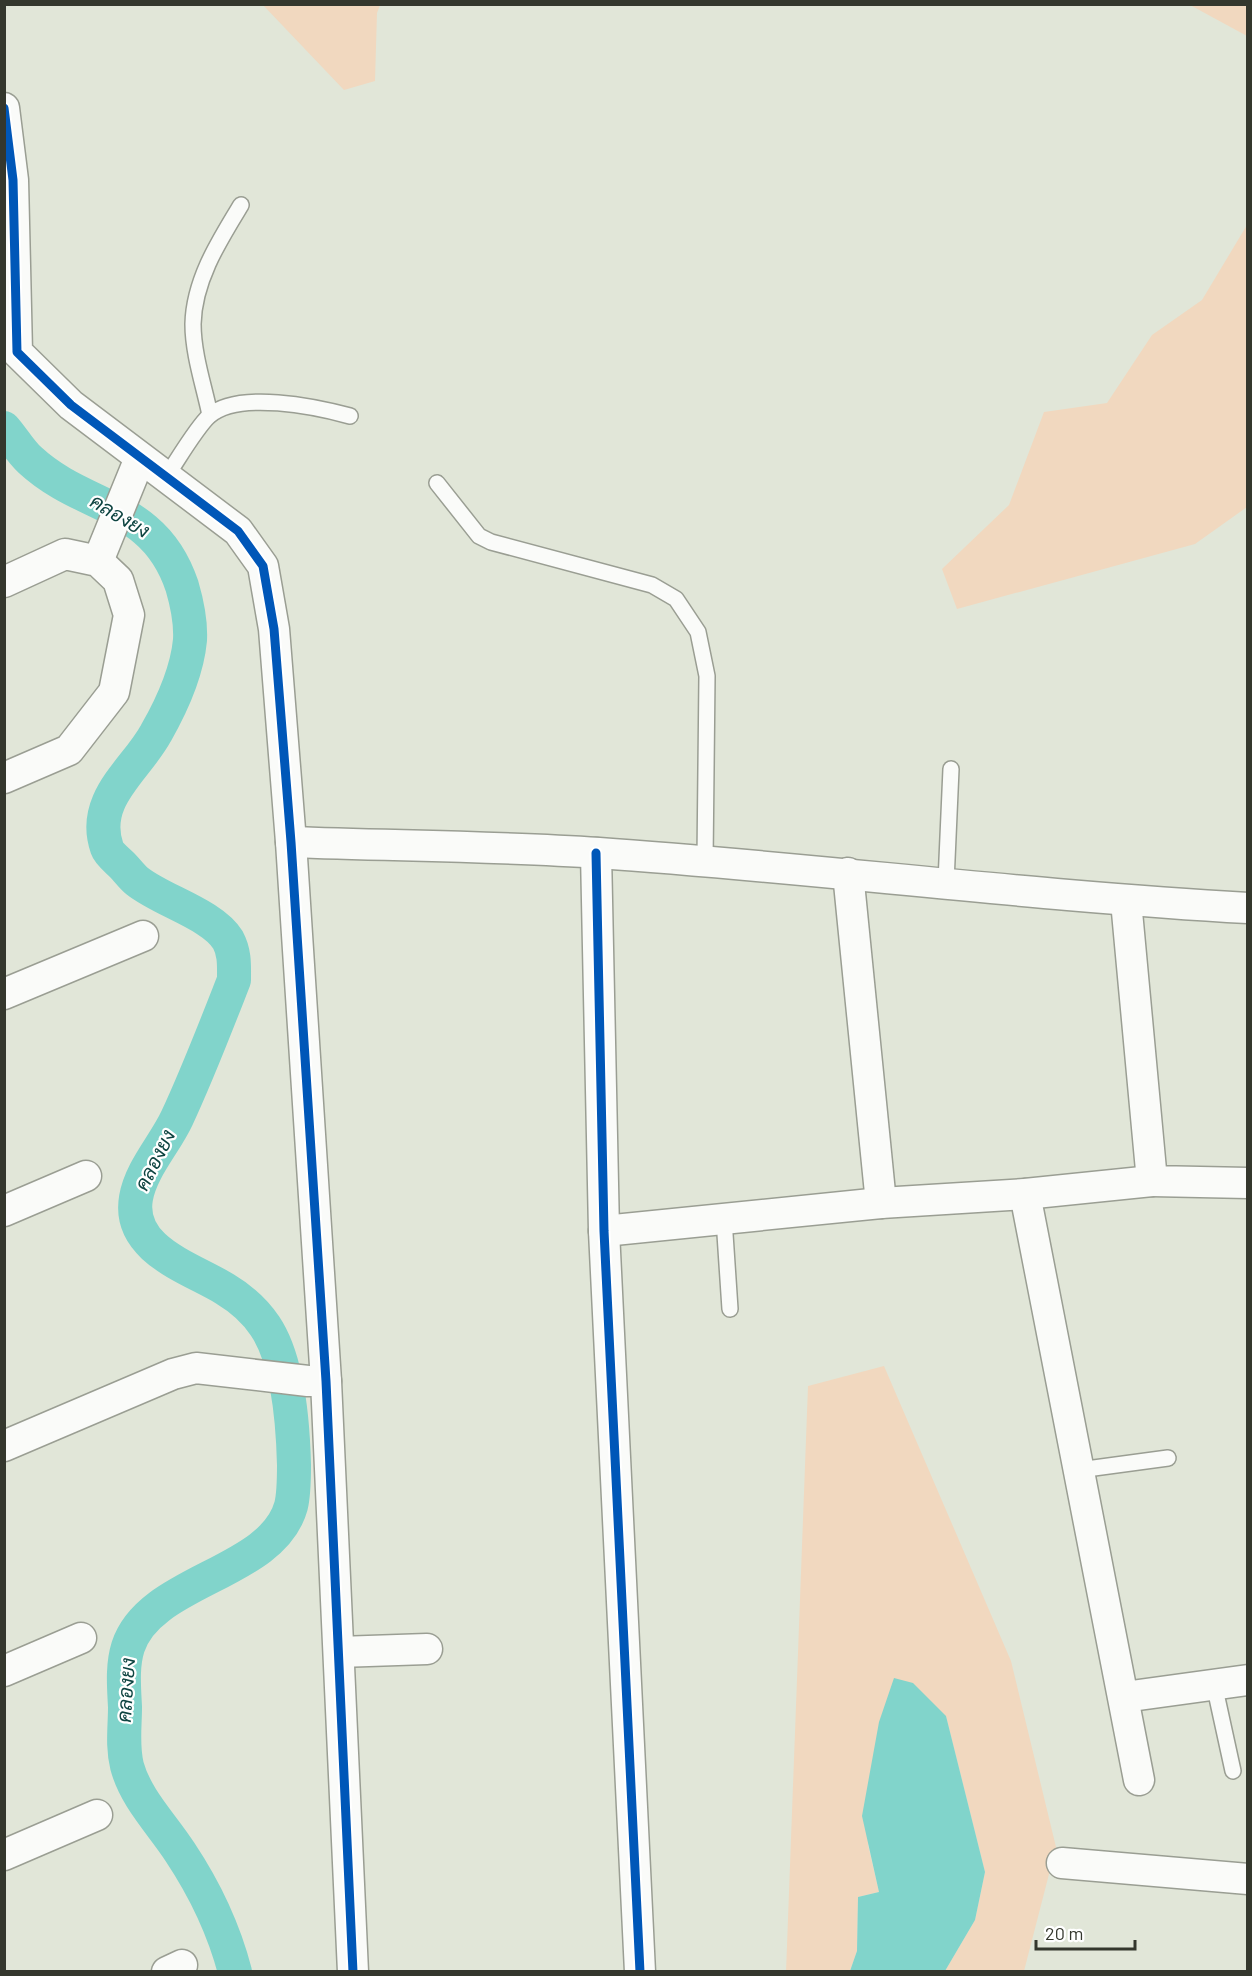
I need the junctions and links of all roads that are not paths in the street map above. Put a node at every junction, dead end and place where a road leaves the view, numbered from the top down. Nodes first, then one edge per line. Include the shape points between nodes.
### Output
1 (4, 108) edge
2 (241, 205) dead end
3 (11, 356) edge
4 (210, 415) junction
5 (350, 416) dead end
6 (140, 458) junction
7 (166, 477) junction
8 (437, 483) dead end
9 (98, 561) junction
10 (4, 582) edge
11 (951, 769) dead end
12 (4, 778) edge
13 (291, 842) junction
14 (596, 853) junction
15 (705, 861) junction
16 (848, 873) junction
17 (946, 882) junction
18 (1126, 901) junction
19 (1248, 908) edge
20 (143, 936) dead end
21 (4, 994) edge
22 (86, 1176) dead end
23 (1152, 1181) junction
24 (1248, 1183) edge
25 (1025, 1194) junction
26 (881, 1203) junction
27 (4, 1211) edge
28 (724, 1219) junction
29 (603, 1231) junction
30 (730, 1309) dead end
31 (317, 1381) junction
32 (7, 1437) edge
33 (1168, 1458) dead end
34 (1079, 1470) junction
35 (81, 1638) dead end
36 (427, 1649) dead end
37 (339, 1652) junction
38 (4, 1671) edge
39 (1248, 1680) edge
40 (1214, 1684) junction
41 (1124, 1697) junction
42 (1233, 1771) dead end
43 (1139, 1780) dead end
44 (97, 1815) dead end
45 (4, 1855) edge
46 (1062, 1863) dead end
47 (1248, 1879) edge
48 (353, 1971) edge
49 (640, 1971) edge

1 - 3 street via 13,180
2 - 4 lane via 214,250 197,292 193,324
3 - 6 street
4 - 5 lane via 232,406 266,402
4 - 7 lane
6 - 7 street
6 - 9 street
7 - 13 street via 238,531 263,566 274,629
8 - 15 lane via 479,536 491,542 652,585 676,599 698,632 707,676
9 - 10 street via 65,554
9 - 12 street via 118,580 129,615 114,692 69,750
11 - 17 lane
13 - 14 street
13 - 31 street
14 - 15 street
14 - 29 street
15 - 16 street
16 - 17 street
16 - 26 street
17 - 18 street
18 - 19 street
18 - 23 street
20 - 21 street
22 - 27 street
23 - 24 street
23 - 25 street
25 - 26 street
25 - 34 street
26 - 28 street
28 - 29 street
28 - 30 lane
29 - 49 street
31 - 32 street via 196,1368
31 - 37 street
33 - 34 lane
34 - 41 street
35 - 38 street
36 - 37 street
37 - 48 street
39 - 40 street
40 - 41 street
40 - 42 lane
41 - 43 street
44 - 45 street
46 - 47 street

